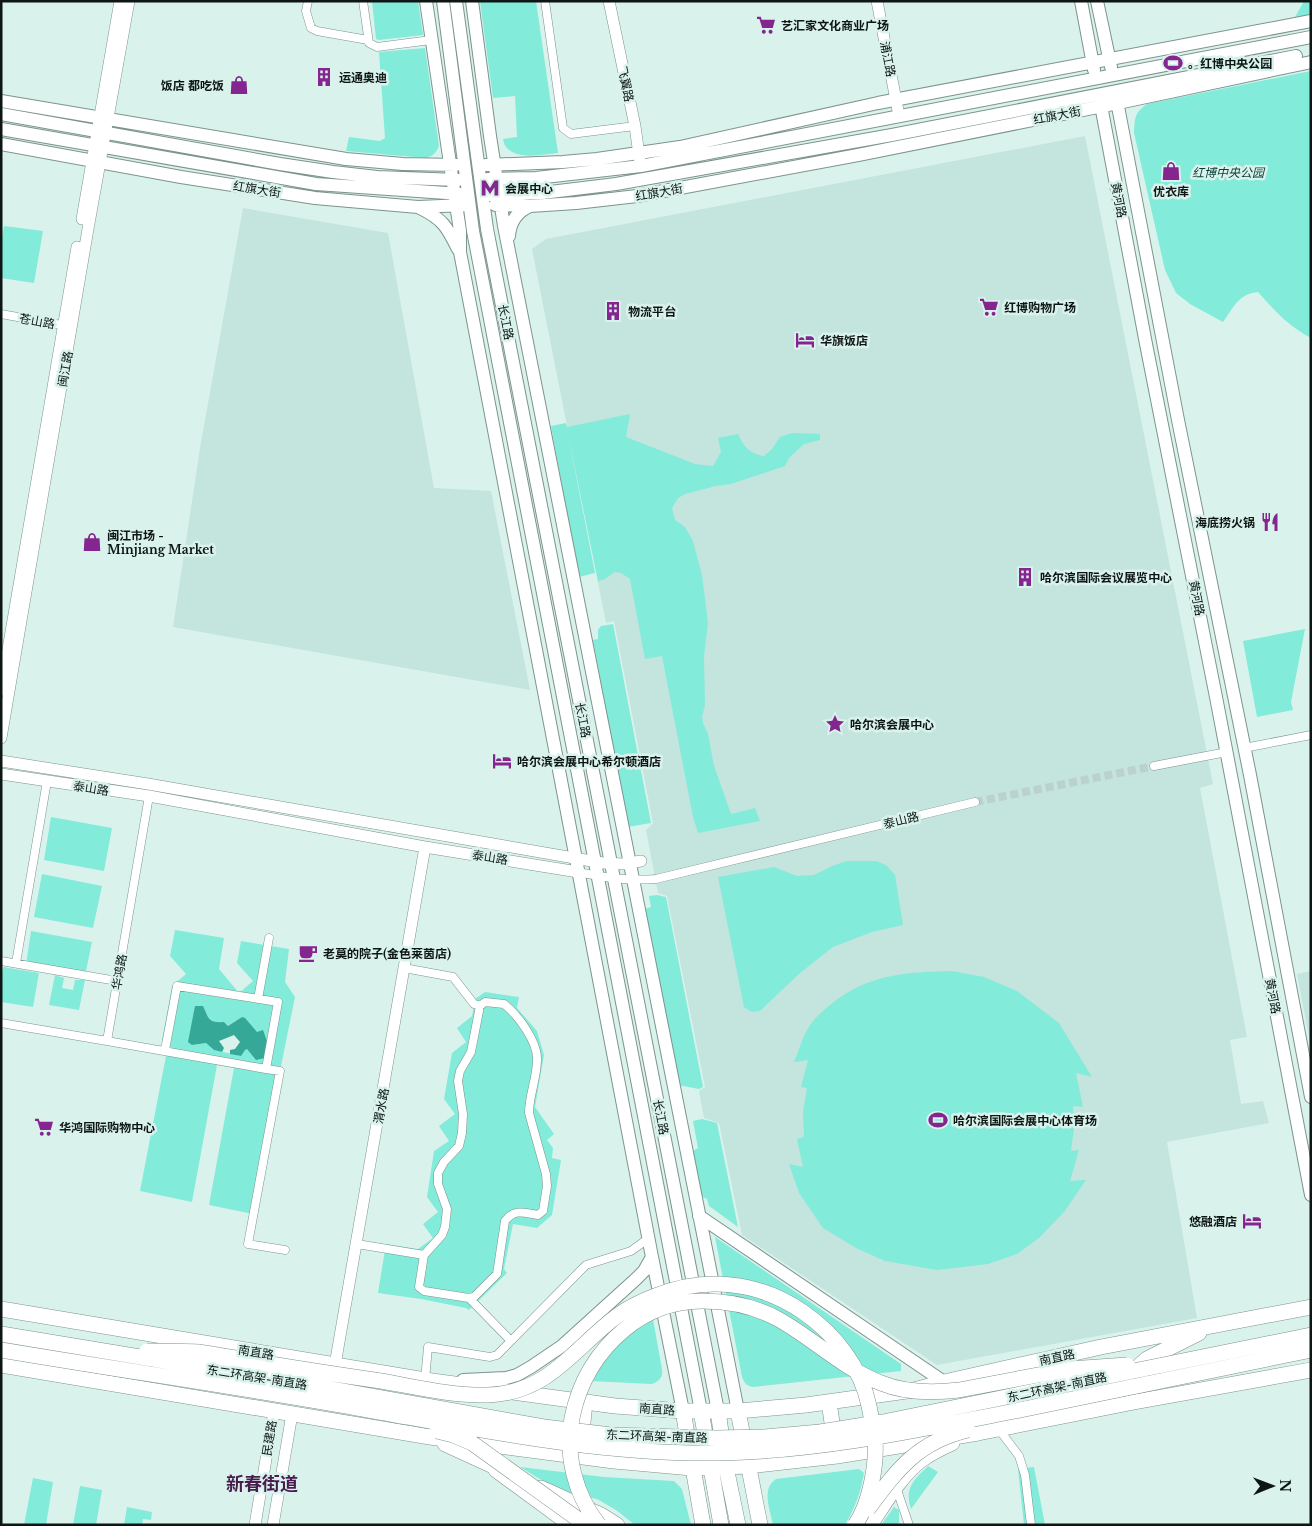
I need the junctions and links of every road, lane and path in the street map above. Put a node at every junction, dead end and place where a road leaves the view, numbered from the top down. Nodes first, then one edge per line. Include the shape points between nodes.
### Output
1 (120, 1) edge
2 (129, 1) edge
3 (308, 1) edge
4 (363, 1) edge
5 (426, 1) edge
6 (443, 1) edge
7 (456, 1) edge
8 (472, 1) edge
9 (545, 1) edge
10 (609, 1) edge
11 (877, 1) edge
12 (1081, 1) edge
13 (1097, 1) edge
14 (1311, 22) edge
15 (1311, 37) edge
16 (368, 40) junction
17 (432, 40) junction
18 (1311, 54) edge
19 (1109, 60) junction
20 (1311, 62) edge
21 (1093, 63) junction
22 (1112, 75) junction
23 (1096, 78) junction
24 (1117, 97) junction
25 (896, 99) junction
26 (1100, 100) junction
27 (1, 101) edge
28 (1, 114) edge
29 (899, 116) junction
30 (104, 118) junction
31 (635, 126) junction
32 (1, 129) edge
33 (445, 130) junction
34 (101, 132) junction
35 (490, 136) junction
36 (1, 144) edge
37 (99, 146) junction
38 (640, 160) junction
39 (96, 162) junction
40 (425, 164) junction
41 (524, 164) junction
42 (450, 165) junction
43 (478, 165) junction
44 (494, 165) junction
45 (465, 166) junction
46 (497, 179) junction
47 (452, 180) junction
48 (467, 180) junction
49 (480, 180) junction
50 (483, 199) junction
51 (455, 200) junction
52 (469, 200) junction
53 (500, 200) junction
54 (530, 206) junction
55 (418, 207) junction
56 (510, 251) junction
57 (460, 252) junction
58 (1, 314) edge
59 (68, 326) junction
60 (1, 690) edge
61 (1311, 735) edge
62 (1, 738) edge
63 (1244, 748) junction
64 (1227, 752) junction
65 (1, 761) edge
66 (1154, 766) tunnel mouth
67 (1, 774) edge
68 (47, 781) junction
69 (149, 796) junction
70 (975, 802) tunnel mouth
71 (425, 846) junction
72 (576, 858) junction
73 (595, 862) junction
74 (636, 862) junction
75 (611, 864) junction
76 (578, 872) junction
77 (597, 876) junction
78 (614, 879) junction
79 (634, 880) junction
80 (269, 938) dead end
81 (1, 961) edge
82 (16, 963) junction
83 (404, 968) junction
84 (117, 981) junction
85 (258, 999) junction
86 (480, 1006) junction
87 (1, 1023) edge
88 (107, 1041) junction
89 (165, 1050) junction
90 (266, 1069) junction
91 (1311, 1097) edge
92 (1311, 1195) edge
93 (700, 1216) junction
94 (649, 1238) junction
95 (357, 1244) junction
96 (285, 1250) dead end
97 (424, 1255) junction
98 (652, 1257) junction
99 (469, 1298) junction
100 (1311, 1307) edge
101 (1, 1309) edge
102 (1216, 1325) junction
103 (1, 1334) edge
104 (1311, 1335) edge
105 (512, 1341) junction
106 (1, 1350) edge
107 (97, 1350) junction
108 (1311, 1350) edge
109 (1040, 1360) junction
110 (1186, 1361) junction
111 (1, 1365) edge
112 (335, 1365) junction
113 (97, 1366) junction
114 (1311, 1370) edge
115 (424, 1380) junction
116 (944, 1382) junction
117 (1137, 1386) junction
118 (1224, 1386) junction
119 (585, 1402) junction
120 (829, 1402) junction
121 (274, 1411) junction
122 (683, 1411) junction
123 (701, 1411) junction
124 (718, 1411) junction
125 (738, 1411) junction
126 (292, 1414) junction
127 (1051, 1418) junction
128 (998, 1428) junction
129 (978, 1433) junction
130 (430, 1437) junction
131 (837, 1456) junction
132 (580, 1457) junction
133 (485, 1462) junction
134 (749, 1466) junction
135 (726, 1467) junction
136 (692, 1468) junction
137 (710, 1468) junction
138 (896, 1487) junction
139 (256, 1525) edge
140 (273, 1525) edge
141 (571, 1525) edge
142 (586, 1525) edge
143 (599, 1525) edge
144 (617, 1525) edge
145 (702, 1525) edge
146 (720, 1525) edge
147 (738, 1525) edge
148 (760, 1525) edge
149 (856, 1525) edge
150 (870, 1525) edge
151 (909, 1525) edge
152 (1031, 1525) edge

1 - 30 main road, 闽江路
2 - 30 main road, 闽江路
3 - 16 street via 306,10 311,28
4 - 16 street
5 - 17 main road
6 - 45 main road, 长江路
7 - 43 main road, 长江路
8 - 35 main road
9 - 31 street via 563,128 571,134
10 - 31 main road, 飞翼路
11 - 25 main road, 浦江路
12 - 21 main road, 黄河路
13 - 19 main road, 黄河路
14 - 19 main road
15 - 22 main road
16 - 17 street via 377,47
17 - 33 main road
18 - 24 main road, 红旗大街
19 - 21 main road
19 - 22 main road, 黄河路
20 - 24 main road, 红旗大街
21 - 23 main road, 黄河路
21 - 25 main road
22 - 23 main road
22 - 24 main road, 黄河路
23 - 26 main road, 黄河路
23 - 29 main road
24 - 26 main road, 红旗大街
24 - 63 main road, 黄河路
25 - 29 main road, 浦江路
25 - 38 main road via 680,147
26 - 53 main road, 红旗大街 via 616,184
26 - 54 main road, 红旗大街 via 858,155 646,194
26 - 64 main road, 黄河路
27 - 30 main road
28 - 34 main road
29 - 38 main road
30 - 34 main road, 闽江路
30 - 40 main road via 346,160
31 - 38 main road, 飞翼路
32 - 37 main road, 红旗大街
33 - 40 main road via 442,152 437,159
33 - 42 main road
34 - 37 main road, 闽江路
34 - 47 main road via 333,172
35 - 41 main road via 496,150
35 - 44 main road
36 - 39 main road, 红旗大街
37 - 39 main road, 闽江路
37 - 51 main road, 红旗大街 via 316,184
38 - 41 main road
38 - 46 main road via 554,176
39 - 55 main road, 红旗大街 via 315,198
39 - 59 main road, 闽江路
40 - 42 main road
41 - 44 main road
42 - 45 main road
42 - 47 main road
43 - 44 main road
43 - 45 main road
43 - 49 main road, 长江路
44 - 46 main road
45 - 48 main road, 长江路
46 - 49 main road
46 - 53 main road
47 - 48 main road
47 - 51 main road
48 - 49 main road
48 - 52 main road, 长江路
49 - 50 main road, 长江路
50 - 52 main road, 红旗大街
50 - 53 main road, 红旗大街
50 - 75 main road, 长江路
51 - 52 main road, 红旗大街
51 - 55 main road, 红旗大街
51 - 57 main road
52 - 73 main road, 长江路
53 - 54 main road, 红旗大街
53 - 56 main road
54 - 56 main road via 521,210 512,222
55 - 57 main road via 443,222
56 - 74 main road
57 - 72 main road
58 - 59 street, 苍山路
59 - 60 main road, 闽江路
59 - 62 main road, 闽江路
61 - 63 street
63 - 91 main road, 黄河路
64 - 66 street
64 - 92 main road, 黄河路
65 - 72 main road, 泰山路
67 - 68 main road, 泰山路
68 - 69 main road, 泰山路
68 - 82 street
69 - 71 main road, 泰山路
69 - 84 street, 华鸿路
70 - 79 street, 泰山路 via 656,879
71 - 76 main road, 泰山路
71 - 83 main road, 渭水路
72 - 73 main road, 泰山路
72 - 76 main road
73 - 75 main road, 泰山路
73 - 77 main road, 长江路
74 - 75 main road, 泰山路
74 - 79 main road
75 - 78 main road, 长江路
76 - 77 street, 泰山路
76 - 94 main road
77 - 78 street, 泰山路
77 - 123 main road, 长江路
78 - 79 street, 泰山路
78 - 124 main road, 长江路
79 - 93 main road
80 - 85 street
81 - 82 street
82 - 84 street
83 - 86 street via 453,977 474,1004
83 - 95 main road, 渭水路
84 - 88 street, 华鸿路
85 - 89 street via 177,986
85 - 90 street via 278,1002
86 - 97 street via 471,1052 460,1071 458,1082 463,1114 459,1146 438,1173 438,1184 447,1209 445,1227
86 - 99 street via 485,1002 504,1004 529,1033 538,1058 529,1113 547,1186 542,1211 538,1215 510,1214 506,1220 497,1274
87 - 88 street
88 - 89 street
89 - 90 street
90 - 96 street via 280,1072 248,1244
93 - 116 main road
93 - 125 main road
94 - 98 main road
94 - 105 street via 631,1251 586,1265
95 - 97 street
95 - 112 main road, 渭水路
97 - 99 street via 419,1287 424,1291
98 - 115 main road via 636,1279 562,1346 517,1375 484,1380
98 - 122 main road
99 - 105 street
100 - 102 highway, 南直路
101 - 112 highway, 南直路
102 - 109 highway, 南直路
102 - 118 highway via 1147,1359 1140,1365 1138,1374 1144,1382
103 - 107 highway, 东二环高架-南直路, bridge
104 - 110 highway, 东二环高架-南直路, bridge
105 - 115 street via 490,1357 428,1347
106 - 113 highway, 东二环高架-南直路, bridge
107 - 110 highway, 东二环高架-南直路, bridge via 544,1427 611,1435 716,1438 820,1432 865,1425
107 - 149 highway, bridge via 198,1352 433,1390 475,1395 501,1394 530,1386 547,1376 619,1314 647,1299 700,1284 760,1291 783,1300 822,1326 848,1356 859,1375 868,1402 875,1456 867,1498
108 - 117 highway, 东二环高架-南直路, bridge
109 - 116 highway, 南直路
109 - 127 highway via 1116,1365 1127,1374 1126,1382 1118,1390
110 - 143 highway, bridge via 1070,1369 959,1390 918,1392 867,1378 778,1319 753,1308 719,1301 667,1306 643,1316 617,1335 599,1355 578,1392 570,1431 572,1464 579,1489
111 - 121 highway
112 - 115 highway, 南直路
113 - 117 highway, 东二环高架-南直路, bridge via 542,1440 612,1448 718,1453 839,1443
113 - 142 highway, bridge via 197,1390 453,1435 472,1443
114 - 118 highway
115 - 119 highway, 南直路
116 - 120 highway, 南直路 via 914,1390
117 - 149 highway, bridge via 1054,1411 949,1434 905,1462
118 - 127 highway
119 - 122 highway, 南直路
119 - 132 highway
120 - 125 highway, 南直路
120 - 131 highway
121 - 126 highway
121 - 139 main road, 民建路
122 - 123 highway, 南直路
122 - 136 highway
123 - 124 highway, 南直路
123 - 137 highway, 长江路
124 - 125 highway, 南直路
124 - 135 highway, 长江路
125 - 134 highway
126 - 130 highway
126 - 140 main road, 民建路
127 - 128 highway
128 - 129 highway
128 - 152 street via 1019,1456
129 - 131 highway
129 - 138 highway via 936,1450 920,1461
130 - 132 highway
130 - 133 highway
131 - 134 highway
132 - 136 highway
133 - 141 highway
133 - 144 highway
134 - 135 highway
134 - 148 highway
135 - 137 highway
135 - 147 highway, 长江路
136 - 137 highway
136 - 145 highway
137 - 146 highway, 长江路
138 - 150 highway
138 - 151 street

